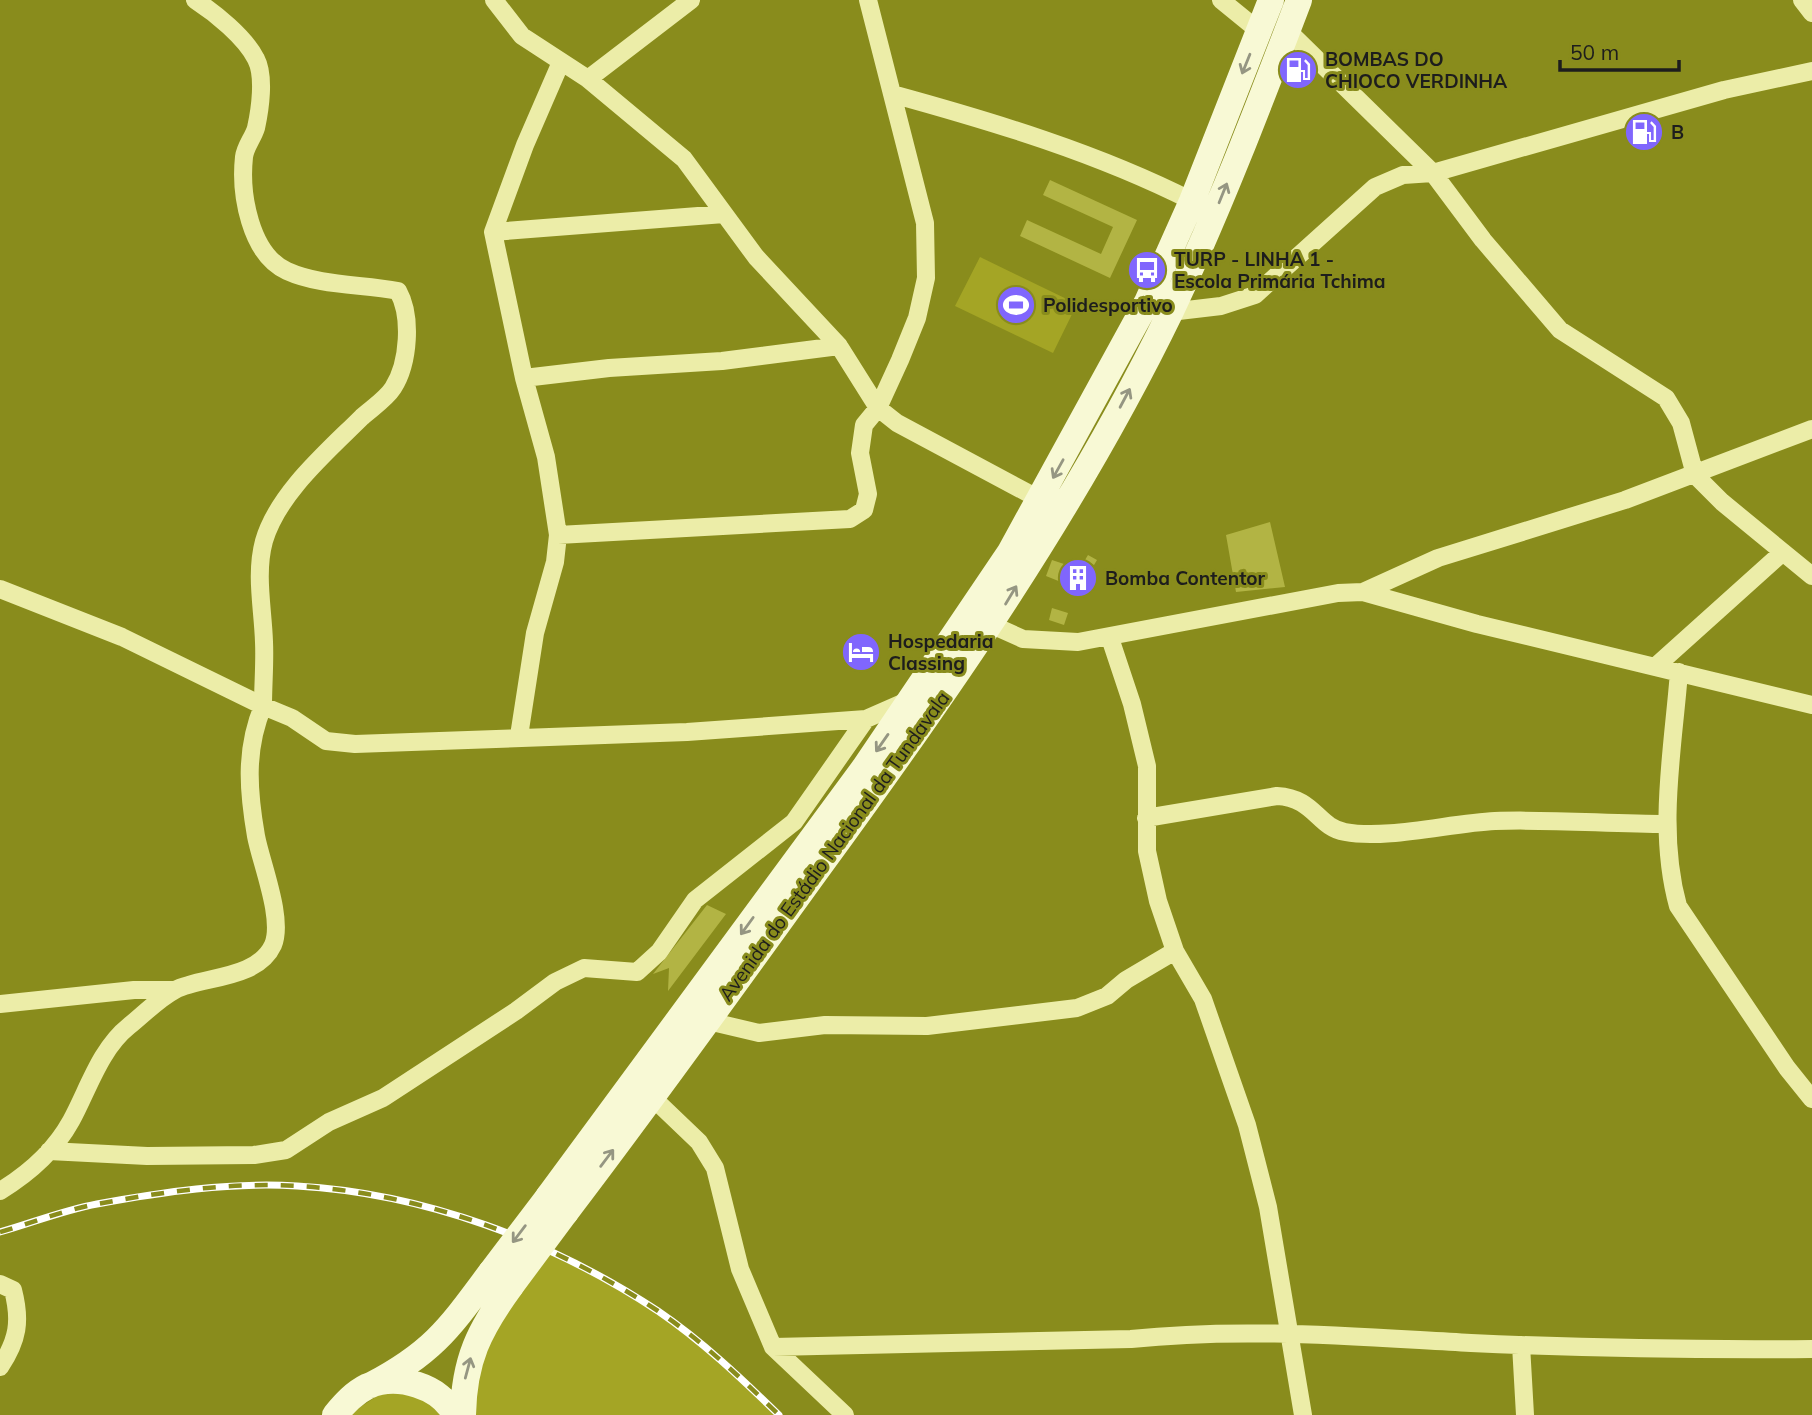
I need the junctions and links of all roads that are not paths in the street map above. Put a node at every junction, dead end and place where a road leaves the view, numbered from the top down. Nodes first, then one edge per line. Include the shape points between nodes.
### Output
1 (195, 0) edge
2 (494, 0) edge
3 (691, 0) edge
4 (868, 0) edge
5 (1221, 0) edge
6 (1271, 0) edge
7 (1299, 0) edge
8 (1802, 0) edge
9 (1812, 13) edge
10 (1259, 30) junction
11 (1287, 30) junction
12 (561, 62) junction
13 (1812, 71) edge
14 (587, 79) junction
15 (892, 94) junction
16 (1433, 173) junction
17 (1192, 201) junction
18 (724, 214) junction
19 (493, 232) junction
20 (1170, 312) junction
21 (839, 346) junction
22 (524, 377) junction
23 (878, 408) junction
24 (1812, 429) edge
25 (1695, 475) junction
26 (1041, 500) junction
27 (558, 535) junction
28 (1783, 552) junction
29 (1812, 576) edge
30 (0, 589) edge
31 (1363, 592) junction
32 (992, 625) junction
33 (1110, 638) junction
34 (1655, 667) junction
35 (1679, 672) junction
36 (913, 699) junction
37 (1812, 705) edge
38 (263, 706) junction
39 (866, 719) junction
40 (519, 736) junction
41 (1146, 818) junction
42 (1667, 824) junction
43 (1175, 951) junction
44 (176, 990) junction
45 (0, 1004) edge
46 (708, 1021) junction
47 (653, 1098) junction
48 (1812, 1099) edge
49 (49, 1151) junction
50 (0, 1191) edge
51 (557, 1205) junction
52 (501, 1279) junction
53 (0, 1284) edge
54 (1289, 1334) junction
55 (1521, 1345) junction
56 (772, 1347) junction
57 (1812, 1349) edge
58 (0, 1367) edge
59 (371, 1385) junction
60 (335, 1415) edge
61 (456, 1415) edge
62 (463, 1415) edge
63 (845, 1415) edge
64 (1303, 1415) edge
65 (1525, 1415) edge

1 - 38 street via 257,60 259,101 256,128 244,155 244,186 251,223 267,255 286,271 398,291 407,323 403,359 393,387 283,504 264,541 260,587
2 - 12 street via 522,36
3 - 14 street
4 - 15 street
5 - 10 street
6 - 10 street, Avenida do Estádio Nacional da Tundavala
7 - 11 street, Avenida do Estádio Nacional da Tundavala
8 - 9 street
10 -> 17 street, Avenida do Estádio Nacional da Tundavala
11 - 16 street
20 -> 11 street, Avenida do Estádio Nacional da Tundavala
12 - 14 street
12 - 19 street
13 - 16 street via 1724,90
14 - 18 street via 684,159
15 - 17 street via 1011,128 1143,176
15 - 23 street via 925,223 926,278 917,318
16 - 20 street via 1403,175 1375,187 1255,295 1221,306
16 - 25 street via 1560,330 1666,398 1681,423
17 -> 26 street, Avenida do Estádio Nacional da Tundavala via 1147,302
18 - 19 street
18 - 21 street via 756,257
19 - 22 street
32 -> 20 street, Avenida do Estádio Nacional da Tundavala via 1083,474
21 - 22 street via 722,362
21 - 23 street
22 - 27 street via 546,457
23 - 26 street via 897,423
23 - 27 street via 864,425 860,453 867,494 864,510 850,519
24 - 25 street
25 - 28 street
25 - 31 street via 1438,558
26 - 36 street, Avenida do Estádio Nacional da Tundavala
27 - 40 street via 535,633
28 - 29 street
28 - 34 street
30 - 38 street via 122,637
31 - 33 street
31 - 34 street
32 - 33 street via 1023,639 1049,643
32 - 46 street, Avenida do Estádio Nacional da Tundavala
33 - 41 street via 1147,766
34 - 35 street
35 - 37 street
35 - 42 street
36 - 39 street
36 -> 51 street, Avenida do Estádio Nacional da Tundavala
38 - 40 street via 292,718 326,741 355,744
38 - 44 street via 254,728 248,768 256,836 273,905 273,946 260,960 225,979
39 - 40 street via 687,732
39 - 49 street via 794,822 695,900 659,952 637,972 584,968 555,982 383,1098 329,1122 286,1150 254,1155 147,1156
41 - 42 street via 1277,796 1307,804 1334,829 1347,833 1497,821
41 - 43 street via 1147,851
42 - 48 street via 1678,906
43 - 46 street via 1107,996 1077,1008 927,1026 825,1025 759,1033
43 - 54 street via 1203,999 1247,1125 1268,1207
44 - 45 street
44 - 49 street via 121,1032
46 - 47 street, Avenida do Estádio Nacional da Tundavala
51 -> 47 street, Avenida do Estádio Nacional da Tundavala
47 - 56 street via 699,1142 715,1168 740,1269
49 - 50 street
51 - 52 street, Avenida do Estádio Nacional da Tundavala, bridge
52 - 59 street, Avenida do Estádio Nacional da Tundavala via 424,1354
62 -> 52 street, Avenida do Estádio Nacional da Tundavala via 465,1375
53 - 58 street via 13,1290 20,1315 15,1345
54 - 55 street
54 - 56 street
54 - 64 street
55 - 57 street
55 - 65 street
56 - 63 street
59 - 60 street, Avenida do Estádio Nacional da Tundavala via 350,1397
59 - 61 street via 401,1380 430,1390

